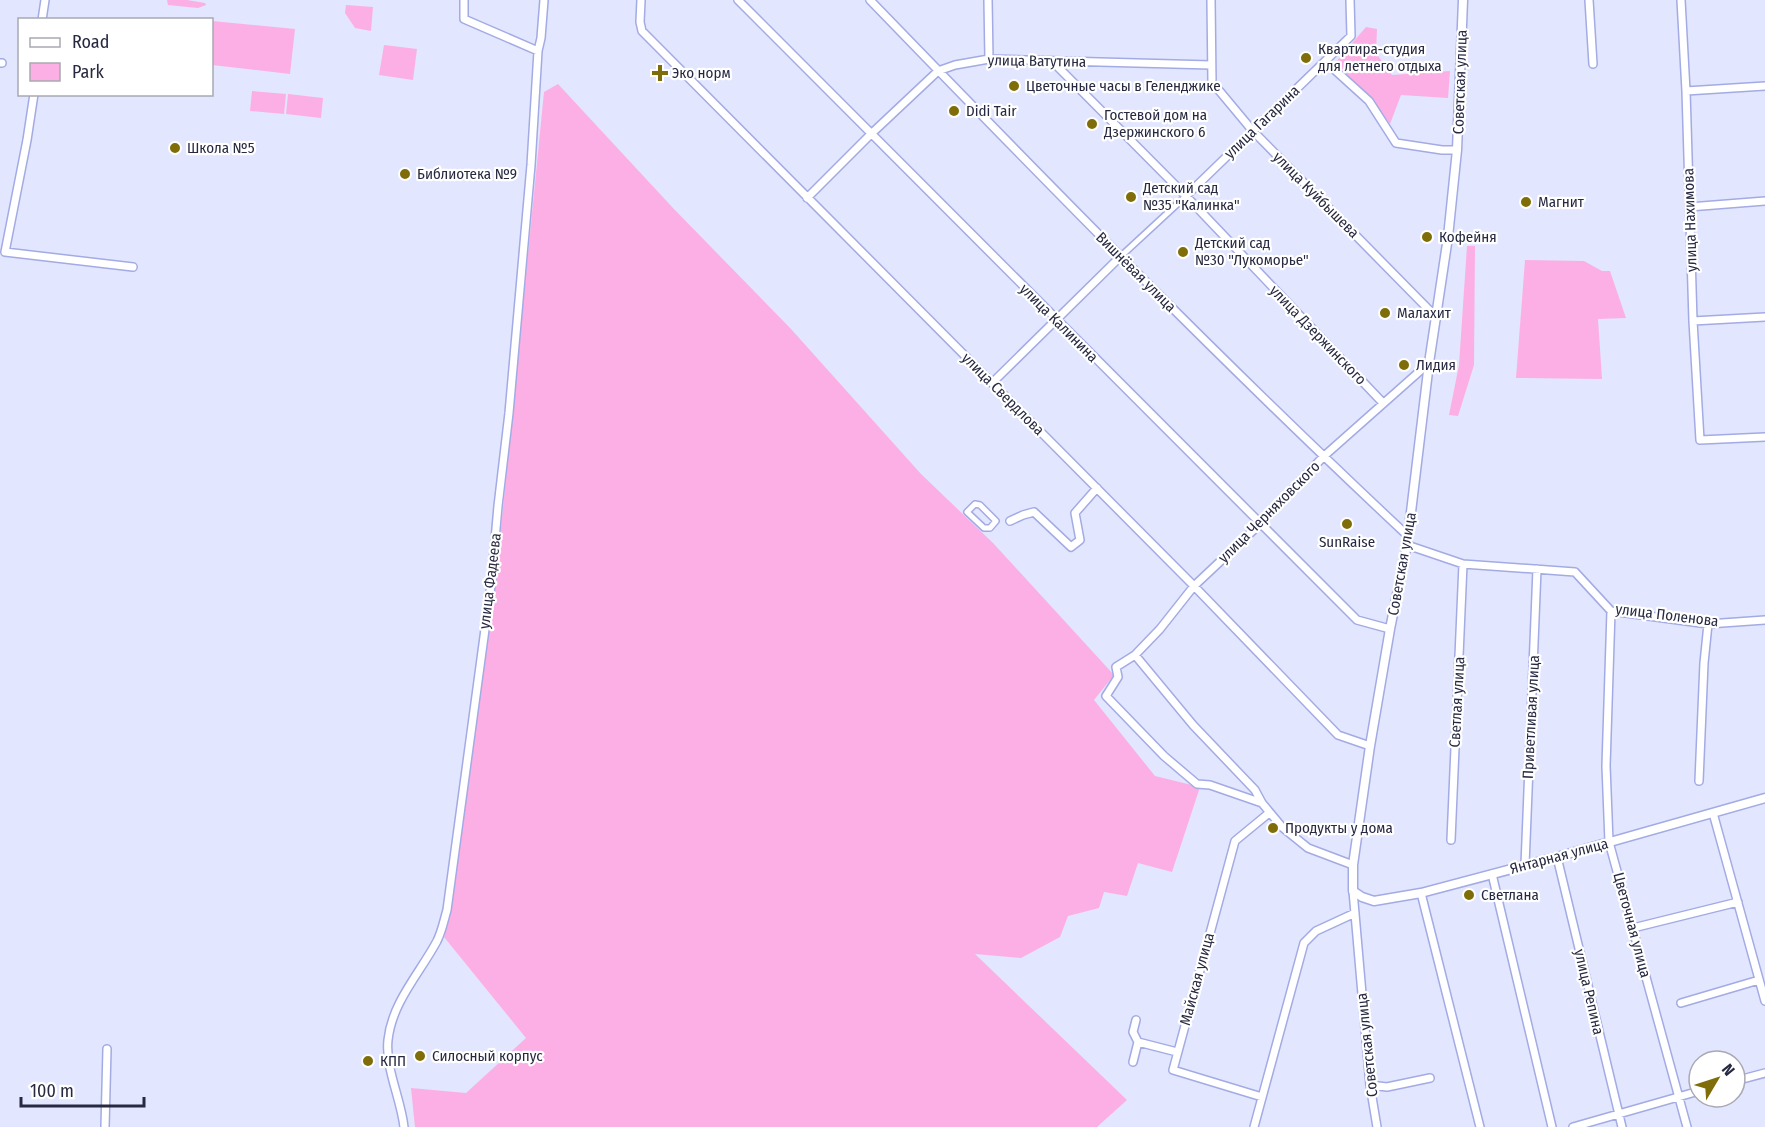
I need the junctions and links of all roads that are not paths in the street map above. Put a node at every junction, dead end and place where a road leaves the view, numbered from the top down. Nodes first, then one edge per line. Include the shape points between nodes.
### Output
1 (45, 0) edge
2 (464, 0) edge
3 (544, 0) edge
4 (641, 0) edge
5 (738, 0) edge
6 (870, 0) edge
7 (988, 0) edge
8 (1211, 0) edge
9 (1350, 0) edge
10 (1464, 0) edge
11 (1589, 0) edge
12 (1681, 0) edge
13 (42, 18) edge
14 (538, 51) junction
15 (989, 59) junction
16 (1053, 62) junction
17 (1326, 62) junction
18 (1593, 64) dead end
19 (1212, 65) junction
20 (938, 70) junction
21 (1765, 86) edge
22 (1686, 91) junction
23 (34, 96) edge
24 (1252, 130) junction
25 (871, 134) junction
26 (1457, 150) junction
27 (1186, 196) junction
28 (807, 198) junction
29 (1765, 201) edge
30 (1689, 207) junction
31 (1120, 257) junction
32 (133, 267) dead end
33 (1436, 317) junction
34 (1765, 317) edge
35 (1057, 320) junction
36 (1693, 321) junction
37 (1430, 363) junction
38 (992, 383) junction
39 (1383, 403) junction
40 (1765, 436) edge
41 (1323, 457) junction
42 (1096, 488) junction
43 (975, 504) joint
44 (1010, 521) dead end
45 (1261, 523) junction
46 (1408, 541) junction
47 (1463, 564) junction
48 (1537, 569) junction
49 (1194, 586) junction
50 (1611, 611) junction
51 (1765, 620) edge
52 (1708, 624) junction
53 (1390, 629) junction
54 (1135, 655) junction
55 (1370, 746) junction
56 (1699, 781) dead end
57 (1765, 798) edge
58 (1262, 803) junction
59 (1269, 813) junction
60 (1713, 813) junction
61 (1451, 840) dead end
62 (1609, 842) junction
63 (1557, 857) junction
64 (1353, 865) junction
65 (1525, 865) junction
66 (1492, 874) junction
67 (1353, 891) junction
68 (1421, 893) junction
69 (1738, 902) junction
70 (1355, 913) junction
71 (1633, 928) junction
72 (1759, 980) junction
73 (1765, 1001) edge
74 (1682, 1003) dead end
75 (1136, 1020) dead end
76 (1138, 1042) junction
77 (107, 1049) dead end
78 (1177, 1052) junction
79 (1133, 1062) dead end
80 (1765, 1073) edge
81 (1430, 1078) dead end
82 (1747, 1078) edge
83 (1370, 1086) junction
84 (1687, 1094) edge
85 (1678, 1096) junction
86 (1262, 1097) junction
87 (1618, 1113) junction
88 (105, 1127) edge
89 (404, 1127) edge
90 (1254, 1127) edge
91 (1377, 1127) edge
92 (1480, 1127) edge
93 (1552, 1127) edge
94 (1573, 1127) edge
95 (1622, 1127) edge
96 (1687, 1127) edge

1 - 13 street
2 - 14 street via 464,19
3 - 14 street, улица Фадеева
4 - 28 street, улица Свердлова via 642,31
5 - 25 street, улица Калинина
6 - 20 street, Вишнёвая улица
7 - 15 street
8 - 19 street, улица Куйбышева
9 - 17 street, улица Гагарина via 1351,36
10 - 26 street, Советская улица
11 - 18 street
12 - 22 street, улица Нахимова
14 - 89 street, улица Фадеева via 531,165 491,585 447,910 438,940 413,978 392,1021 387,1042
15 - 16 street, улица Ватутина
15 - 20 street, улица Ватутина
16 - 19 street, улица Ватутина
16 - 27 street, улица Дзержинского
17 - 24 street, улица Гагарина
17 - 26 street via 1369,101 1396,143
19 - 24 street, улица Куйбышева via 1212,82
20 - 25 street, улица Ватутина
20 - 31 street, Вишнёвая улица
21 - 22 street
22 - 30 street, улица Нахимова
23 - 32 street via 5,252
24 - 27 street, улица Гагарина
24 - 33 street, улица Куйбышева
25 - 28 street, улица Ватутина
25 - 35 street, улица Калинина
26 - 33 street, Советская улица
27 - 31 street, улица Гагарина
27 - 39 street, улица Дзержинского
28 - 38 street, улица Свердлова
29 - 30 street
30 - 36 street, улица Нахимова
31 - 35 street, улица Гагарина
31 - 41 street, Вишнёвая улица
33 - 37 street, Советская улица
34 - 36 street
35 - 38 street, улица Гагарина
35 - 45 street, улица Калинина
36 - 40 street, улица Нахимова via 1700,440
37 - 39 street, улица Черняховского
37 - 46 street, Советская улица
38 - 42 street, улица Свердлова
39 - 41 street, улица Черняховского
41 - 45 street, улица Черняховского
41 - 46 street, Вишнёвая улица
42 - 44 street via 1075,513 1080,540 1071,547 1034,512
42 - 49 street, улица Свердлова
43 - 43 street via 996,521 990,528 984,528 967,512
45 - 49 street, улица Черняховского
45 - 53 street, улица Калинина via 1357,620
46 - 47 street, улица Поленова
46 - 53 street, Советская улица
47 - 48 street, улица Поленова
47 - 61 street, Светлая улица
48 - 50 street, улица Поленова via 1575,572
48 - 65 street, Приветливая улица
49 - 54 street, улица Черняховского
49 - 55 street, улица Свердлова via 1338,735
50 - 52 street, улица Поленова
50 - 62 street, Цветочная улица via 1606,766
51 - 52 street, улица Поленова
52 - 56 street
53 - 55 street, Советская улица
54 - 58 street via 1255,790
54 - 58 street, улица Черняховского via 1116,667 1118,677 1106,696 1197,784
55 - 64 street, Советская улица
57 - 60 street, Янтарная улица
58 - 59 street
59 - 64 street via 1308,848
59 - 78 street, Майская улица via 1235,841
60 - 62 street, Янтарная улица
60 - 69 street
62 - 63 street, Янтарная улица
62 - 71 street, Цветочная улица
63 - 65 street, Янтарная улица
63 - 87 street, улица Репина
64 - 67 street, Советская улица
65 - 66 street, Янтарная улица
66 - 68 street, Янтарная улица
66 - 93 street
67 - 68 street, Янтарная улица via 1374,901
67 - 70 street, Советская улица
68 - 92 street
69 - 71 street
69 - 72 street
70 - 83 street, Советская улица
70 - 86 street via 1316,931 1304,943
71 - 85 street, Цветочная улица
72 - 73 street
72 - 74 street
75 - 76 street via 1133,1032
76 - 78 street
76 - 79 street
77 - 88 street
78 - 86 street via 1173,1070
80 - 82 street
81 - 83 street via 1387,1087
83 - 91 street, Советская улица
84 - 85 street
85 - 87 street
85 - 96 street, Цветочная улица
86 - 90 street
87 - 94 street
87 - 95 street, улица Репина

